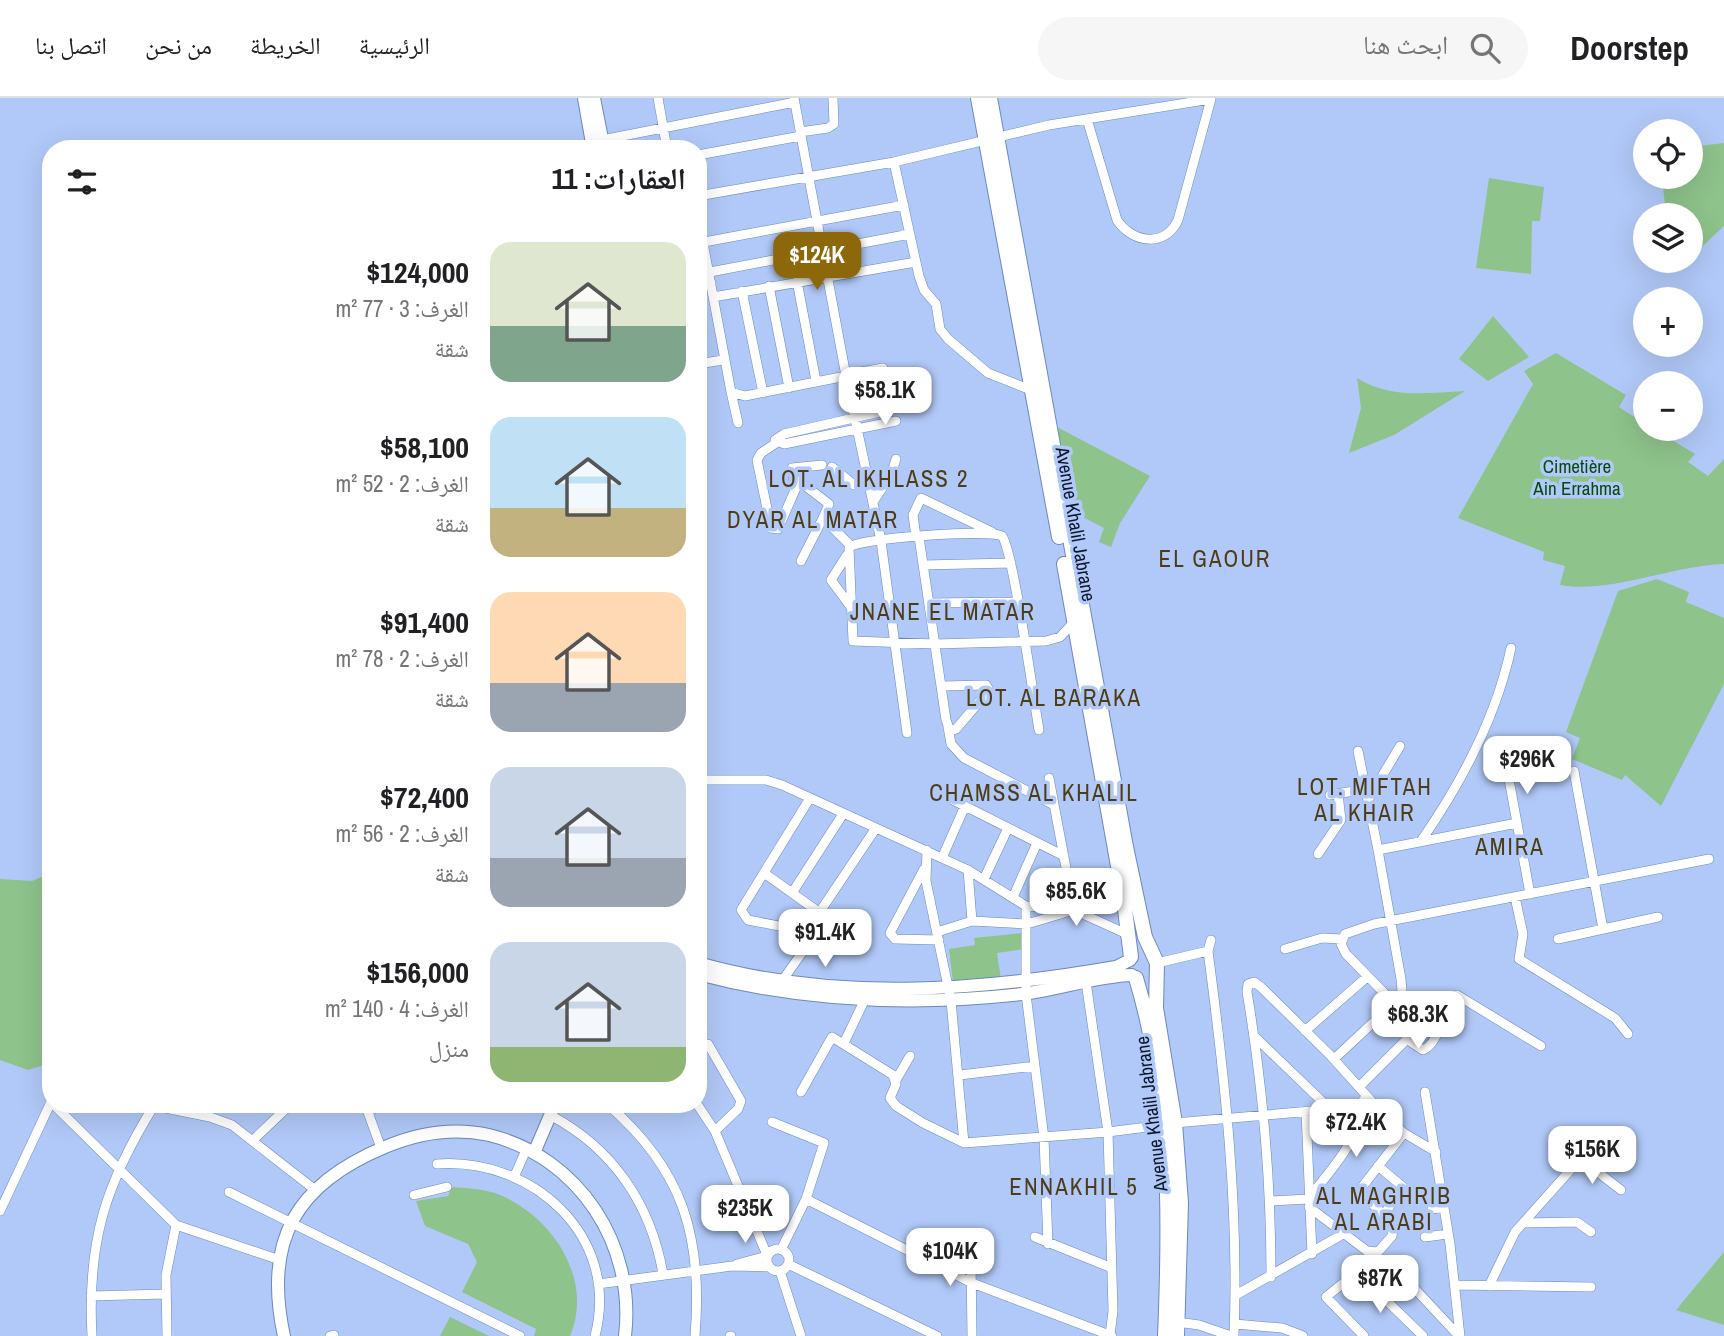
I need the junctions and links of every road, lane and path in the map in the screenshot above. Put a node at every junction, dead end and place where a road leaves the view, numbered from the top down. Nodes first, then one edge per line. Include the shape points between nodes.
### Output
1 (584, 98) edge
2 (594, 98) edge
3 (658, 98) edge
4 (833, 98) edge
5 (978, 98) edge
6 (990, 98) edge
7 (1148, 98) edge
8 (794, 100) edge
9 (1143, 111) junction
10 (1087, 119) junction
11 (663, 126) junction
12 (801, 134) junction
13 (598, 140) edge
14 (599, 140) edge
15 (619, 140) edge
16 (665, 140) edge
17 (991, 140) junction
18 (707, 153) edge
19 (894, 162) junction
20 (809, 176) junction
21 (707, 194) edge
22 (904, 205) junction
23 (817, 221) junction
24 (910, 234) junction
25 (707, 240) edge
26 (822, 248) junction
27 (707, 260) edge
28 (916, 262) junction
29 (710, 272) junction
30 (827, 275) junction
31 (797, 281) junction
32 (711, 283) junction
33 (707, 284) edge
34 (769, 286) junction
35 (742, 291) junction
36 (713, 297) junction
37 (723, 360) junction
38 (707, 363) edge
39 (883, 368) dead end
40 (846, 376) junction
41 (816, 382) junction
42 (789, 388) junction
43 (730, 392) junction
44 (763, 393) junction
45 (1036, 396) junction
46 (906, 406) dead end
47 (856, 419) junction
48 (896, 421) dead end
49 (738, 423) dead end
50 (858, 430) junction
51 (776, 443) junction
52 (896, 459) dead end
53 (869, 483) junction
54 (795, 490) junction
55 (873, 502) junction
56 (823, 518) junction
57 (997, 534) junction
58 (918, 537) junction
59 (881, 541) junction
60 (849, 549) junction
61 (801, 561) dead end
62 (1011, 563) junction
63 (923, 565) junction
64 (930, 603) junction
65 (1017, 603) junction
66 (851, 607) junction
67 (1074, 622) junction
68 (1053, 639) junction
69 (1023, 641) junction
70 (894, 644) junction
71 (936, 644) junction
72 (1511, 648) dead end
73 (1079, 649) junction
74 (942, 686) junction
75 (948, 726) junction
76 (1039, 730) dead end
77 (907, 733) dead end
78 (1400, 746) dead end
79 (1358, 751) dead end
80 (1574, 771) dead end
81 (1508, 774) dead end
82 (1049, 778) dead end
83 (707, 780) edge
84 (1366, 789) junction
85 (945, 796) dead end
86 (810, 798) junction
87 (1368, 800) junction
88 (1054, 805) junction
89 (965, 806) junction
90 (843, 814) junction
91 (1517, 823) junction
92 (876, 828) junction
93 (1008, 828) junction
94 (1421, 841) junction
95 (1037, 843) junction
96 (926, 850) junction
97 (1378, 850) junction
98 (1318, 854) dead end
99 (1063, 856) junction
100 (942, 858) junction
101 (1709, 859) dead end
102 (925, 867) junction
103 (968, 870) junction
104 (764, 873) junction
105 (984, 879) junction
106 (1595, 883) junction
107 (792, 893) junction
108 (1530, 894) junction
109 (1014, 895) junction
110 (1515, 897) junction
111 (1026, 906) junction
112 (1074, 911) junction
113 (820, 913) junction
114 (1658, 917) dead end
115 (972, 921) junction
116 (1390, 921) junction
117 (1027, 924) junction
118 (1603, 929) junction
119 (809, 932) junction
120 (1129, 934) junction
121 (823, 936) dead end
122 (938, 936) junction
123 (1342, 939) junction
124 (1558, 939) dead end
125 (1211, 940) dead end
126 (1285, 949) dead end
127 (1208, 951) junction
128 (1130, 959) junction
129 (1155, 963) junction
130 (707, 965) edge
131 (707, 976) edge
132 (1134, 977) junction
133 (1367, 977) junction
134 (782, 981) junction
135 (1086, 982) junction
136 (1026, 988) junction
137 (867, 994) junction
138 (950, 995) junction
139 (1394, 1003) junction
140 (1305, 1031) junction
141 (1628, 1034) dead end
142 (1254, 1036) junction
143 (1408, 1040) junction
144 (844, 1043) junction
145 (708, 1044) dead end
146 (1541, 1046) dead end
147 (910, 1056) dead end
148 (1334, 1059) junction
149 (1035, 1066) junction
150 (960, 1074) junction
151 (896, 1080) junction
152 (1359, 1087) junction
153 (802, 1092) dead end
154 (1425, 1092) dead end
155 (1366, 1097) junction
156 (1359, 1105) junction
157 (1330, 1109) junction
158 (1306, 1111) junction
159 (47, 1113) edge
160 (62, 1113) edge
161 (148, 1113) edge
162 (186, 1113) edge
163 (282, 1113) edge
164 (368, 1113) edge
165 (547, 1113) edge
166 (555, 1113) edge
167 (617, 1113) edge
168 (703, 1113) edge
169 (1264, 1114) junction
170 (1230, 1118) junction
171 (772, 1122) dead end
172 (1169, 1124) junction
173 (715, 1131) junction
174 (1108, 1132) junction
175 (1404, 1133) junction
176 (1044, 1138) junction
177 (253, 1140) junction
178 (964, 1143) junction
179 (1590, 1148) dead end
180 (381, 1149) junction
181 (530, 1151) junction
182 (1436, 1152) junction
183 (1581, 1158) junction
184 (437, 1164) dead end
185 (1378, 1166) junction
186 (119, 1171) junction
187 (515, 1175) junction
188 (447, 1187) dead end
189 (314, 1189) junction
190 (1621, 1190) dead end
191 (229, 1192) dead end
192 (414, 1195) dead end
193 (806, 1199) junction
194 (1271, 1201) junction
195 (1309, 1203) junction
196 (1444, 1207) junction
197 (1432, 1209) dead end
198 (0, 1211) edge
199 (1385, 1213) junction
200 (291, 1223) junction
201 (1523, 1223) junction
202 (176, 1225) junction
203 (1591, 1232) dead end
204 (1343, 1234) junction
205 (1448, 1234) junction
206 (1035, 1237) dead end
207 (1426, 1237) dead end
208 (1048, 1244) junction
209 (781, 1250) junction
210 (1371, 1253) junction
211 (1312, 1254) junction
212 (767, 1256) junction
213 (971, 1259) dead end
214 (279, 1260) junction
215 (788, 1264) junction
216 (732, 1266) junction
217 (769, 1268) junction
218 (1112, 1268) junction
219 (696, 1269) junction
220 (780, 1271) junction
221 (1357, 1272) junction
222 (663, 1274) junction
223 (1271, 1277) junction
224 (624, 1280) junction
225 (972, 1283) junction
226 (598, 1284) junction
227 (1455, 1285) junction
228 (1489, 1286) junction
229 (1591, 1287) dead end
230 (1415, 1289) dead end
231 (164, 1294) junction
232 (1236, 1295) junction
233 (91, 1296) junction
234 (1235, 1324) junction
235 (1177, 1329) edge
236 (797, 1335) edge
237 (92, 1336) edge
238 (167, 1336) edge
239 (284, 1336) edge
240 (520, 1336) edge
241 (595, 1336) edge
242 (625, 1336) edge
243 (695, 1336) edge
244 (937, 1336) edge
245 (972, 1336) edge
246 (1111, 1336) edge
247 (1164, 1336) edge
248 (1232, 1336) edge
249 (1303, 1336) edge
250 (1364, 1336) edge
251 (1423, 1336) edge
252 (1459, 1336) edge

1 - 13 street
2 - 14 street
3 - 11 street
4 - 12 street via 836,118 831,127
5 - 17 main road, Avenue Khalil Jabrane
6 - 17 main road, Avenue Khalil Jabrane
7 - 9 street
8 - 11 street
8 - 12 street
9 - 10 street
9 - 10 street via 1211,99 1178,220 1173,230 1156,240 1134,236 1117,220
10 - 17 street
11 - 15 street
11 - 16 street
12 - 18 street
12 - 20 street
17 - 19 street
17 - 45 main road, Avenue Khalil Jabrane
19 - 20 street
19 - 22 street
20 - 21 street
20 - 23 street
22 - 23 street
22 - 24 street
23 - 25 street
23 - 26 street
24 - 26 street
24 - 28 street
26 - 29 street
26 - 30 street
27 - 29 street
28 - 30 street
28 - 45 street via 921,284 936,304 940,329 948,339 988,373
29 - 32 street
30 - 31 street
30 - 40 street
31 - 34 street
31 - 41 street
32 - 33 street
32 - 36 street
34 - 35 street
34 - 42 street
35 - 36 street
35 - 44 street
36 - 37 street
37 - 38 street
37 - 43 street
39 - 40 street
40 - 41 street
40 - 47 street
41 - 42 street
42 - 44 street
43 - 44 street via 745,396
43 - 49 street
45 - 67 main road, Avenue Khalil Jabrane
45 - 129 main road, Avenue Khalil Jabrane via 1144,937
46 - 47 street
47 - 50 street
47 - 51 street via 784,434
48 - 50 street
50 - 51 street
50 - 53 street
51 - 54 street via 758,460 768,522 774,531
52 - 55 street
53 - 54 street via 854,485 827,466 792,468
53 - 55 street
54 - 56 street via 799,481 830,504
55 - 59 street
56 - 60 street
56 - 61 street
57 - 58 street
57 - 58 street via 921,498 913,515
57 - 62 street via 1006,540
58 - 59 street
58 - 63 street
59 - 60 street
59 - 70 street
60 - 66 street
60 - 66 street via 831,580
62 - 63 street
62 - 65 street
63 - 64 street
64 - 65 street
64 - 71 street
65 - 69 street
66 - 70 street via 853,641
67 - 68 street
67 - 73 main road, Avenue Khalil Jabrane
68 - 69 street
68 - 73 street
69 - 71 street
69 - 76 street
70 - 71 street
70 - 77 street
71 - 74 street
72 - 94 street via 1504,683 1467,767
73 - 120 main road, Avenue Khalil Jabrane
74 - 75 street
74 - 75 street via 989,688 956,729 952,732
75 - 88 street via 951,744 964,758
78 - 87 street
79 - 84 street
80 - 106 street
81 - 91 street
82 - 88 street
83 - 86 street via 766,780
84 - 87 street
84 - 98 street via 1334,795 1341,820
85 - 89 street
86 - 90 street
86 - 104 street
87 - 97 street
88 - 99 street
89 - 93 street
89 - 100 street
90 - 92 street
90 - 107 street
91 - 94 street
91 - 108 street
92 - 96 street
92 - 113 street
93 - 95 street
93 - 105 street
94 - 97 street
95 - 99 street
95 - 109 street
96 - 100 street
96 - 102 street
97 - 116 street
99 - 112 street
100 - 103 street
101 - 106 street
102 - 122 street
102 - 122 street via 890,933 895,939
103 - 105 street
103 - 115 street
104 - 107 street
104 - 119 street via 742,906 745,918
105 - 109 street
106 - 108 street
106 - 118 street
107 - 113 street
108 - 110 street
109 - 111 street
110 - 116 street
110 - 141 street via 1523,934 1519,959 1615,1018
111 - 112 street
111 - 117 street
112 - 117 street
112 - 120 street
113 - 119 street
114 - 118 street
115 - 117 street
115 - 122 street
116 - 123 street via 1357,928
116 - 139 street via 1402,991
117 - 136 street
118 - 124 street
119 - 121 street
119 - 134 street via 811,940
120 - 128 main road, Avenue Khalil Jabrane
122 - 138 street
123 - 126 street via 1322,938
123 - 133 street via 1343,949
125 - 127 street
127 - 129 street
127 - 170 street
128 - 129 main road via 1139,951
128 - 132 main road, Avenue Khalil Jabrane
128 - 136 street via 1116,967
129 - 132 main road via 1150,979
129 - 172 main road, Avenue Khalil Jabrane
130 - 134 street
131 - 137 street via 776,991
132 - 135 street
132 - 172 main road, Avenue Khalil Jabrane
133 - 139 street
133 - 140 street
134 - 137 street
135 - 136 street
135 - 174 street
136 - 138 street
136 - 149 street
137 - 138 street
137 - 144 street
138 - 150 street
139 - 143 street via 1404,1012
139 - 148 street
140 - 142 street via 1251,982 1247,992
140 - 148 street
142 - 157 street
142 - 169 street
143 - 146 street via 1423,1050 1430,1046 1457,996
143 - 152 street
144 - 151 street
144 - 153 street via 832,1037
145 - 173 street via 741,1101
147 - 151 street
148 - 152 street
149 - 150 street
149 - 176 street
150 - 178 street
151 - 178 street via 892,1103
152 - 155 street
154 - 182 street
155 - 156 street
155 - 175 street
156 - 157 street
156 - 195 street via 1352,1142
157 - 158 street
158 - 169 street
158 - 195 street
159 - 198 street
160 - 186 street
161 - 186 street
162 - 177 street via 221,1121
163 - 177 street
164 - 180 street
165 - 181 street
166 - 222 street via 626,1179 654,1233
167 - 219 street via 663,1163 687,1215
168 - 173 street
169 - 170 street
169 - 194 street
170 - 172 street
170 - 232 street
171 - 193 street via 824,1143
172 - 174 street
172 - 235 main road, Avenue Khalil Jabrane via 1181,1203
172 - 247 main road, Avenue Khalil Jabrane
173 - 212 street
174 - 176 street
174 - 218 street
175 - 182 street
175 - 185 street
176 - 178 street
176 - 208 street
177 - 189 street
179 - 183 street
180 - 181 street via 411,1137 447,1132 486,1135
180 - 189 street via 343,1165
181 - 187 street
181 - 224 street via 567,1177 595,1209 615,1245
182 - 196 street
183 - 190 street
183 - 201 street
184 - 187 street via 474,1163
185 - 199 street via 1403,1187
185 - 199 street via 1359,1193
186 - 202 street
186 - 233 street via 96,1236
187 - 226 street via 540,1189 572,1222 584,1241
188 - 192 street
189 - 200 street
191 - 200 street
193 - 209 street
193 - 225 street
194 - 195 street
194 - 223 street
195 - 204 street
195 - 211 street
196 - 197 street
196 - 205 street
199 - 210 street via 1394,1233 1378,1252
200 - 214 street
200 - 240 street
201 - 203 street via 1577,1222
201 - 228 street
202 - 214 street
202 - 231 street
204 - 210 street
204 - 211 street
205 - 207 street
205 - 227 street
206 - 208 street
208 - 218 street
209 - 212 street via 772,1250
209 - 215 street
210 - 221 street
211 - 223 street
212 - 216 street
212 - 217 street
213 - 225 street
214 - 239 street
215 - 220 street
215 - 244 street
216 - 217 street
216 - 219 street
217 - 220 street
218 - 246 street
219 - 222 street
219 - 243 street
220 - 236 street
221 - 250 street via 1326,1297
221 - 251 street
222 - 224 street
223 - 232 street
224 - 226 street
224 - 242 street
225 - 245 street
225 - 246 street
226 - 241 street
227 - 228 street
227 - 252 street
228 - 229 street
230 - 252 street
231 - 233 street
231 - 238 street
232 - 234 street
233 - 237 street
234 - 248 street
234 - 249 street via 1282,1328
235 - 248 street via 1199,1325

